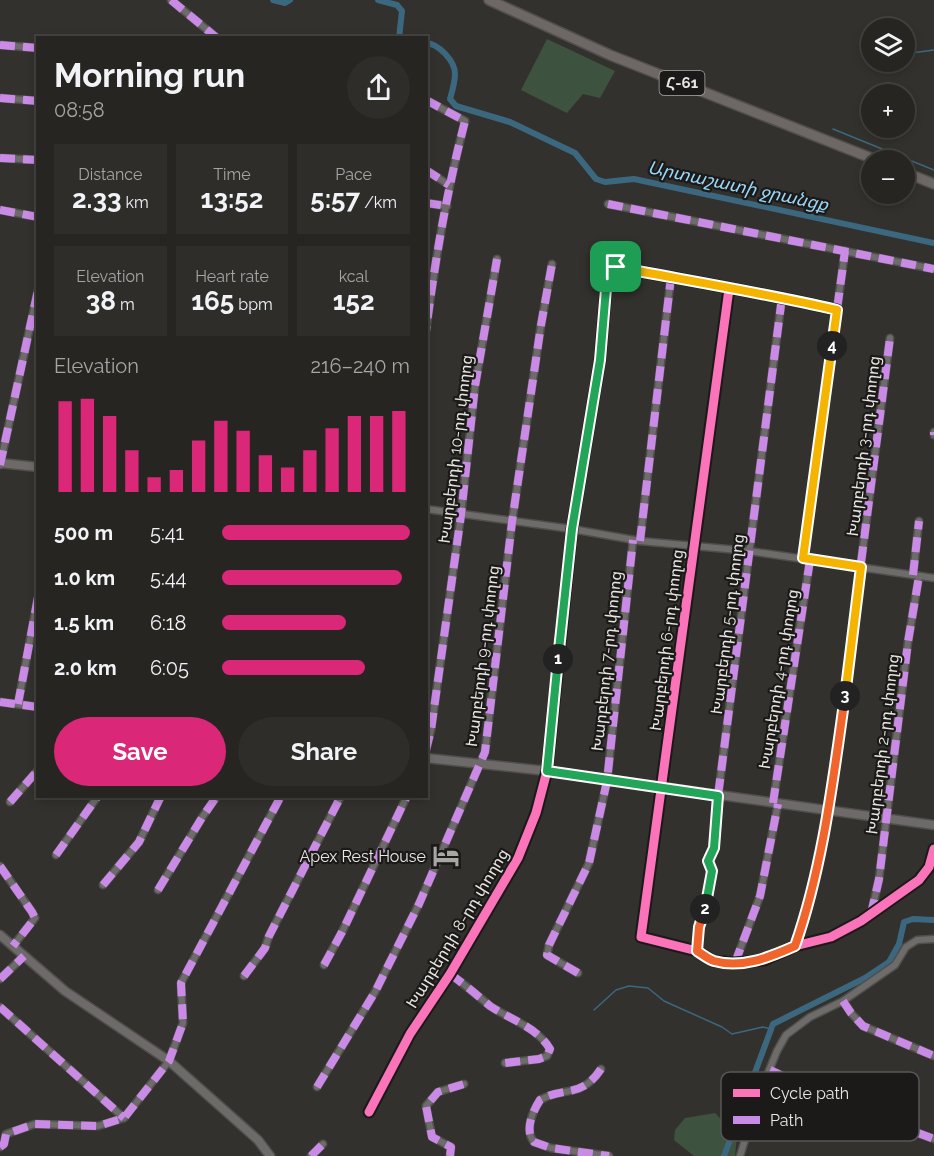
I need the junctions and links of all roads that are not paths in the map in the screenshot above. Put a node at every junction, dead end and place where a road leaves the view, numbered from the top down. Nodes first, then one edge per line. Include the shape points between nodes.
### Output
1 (171, 0) edge
2 (489, 0) edge
3 (215, 36) edge
4 (0, 45) edge
5 (36, 48) edge
6 (0, 98) edge
7 (36, 101) edge
8 (428, 101) edge
9 (861, 154) edge
10 (0, 158) edge
11 (36, 160) edge
12 (428, 171) edge
13 (915, 176) edge
14 (448, 184) junction
15 (934, 184) edge
16 (428, 203) edge
17 (608, 204) dead end
18 (447, 206) junction
19 (0, 210) edge
20 (36, 217) edge
21 (845, 251) junction
22 (497, 259) dead end
23 (428, 264) edge
24 (552, 264) dead end
25 (434, 265) junction
26 (934, 269) edge
27 (671, 278) junction
28 (729, 289) junction
29 (782, 297) junction
30 (36, 299) edge
31 (837, 310) junction
32 (428, 314) edge
33 (890, 338) dead end
34 (0, 464) edge
35 (36, 467) edge
36 (428, 509) edge
37 (461, 515) junction
38 (920, 521) dead end
39 (512, 522) junction
40 (572, 529) junction
41 (633, 540) junction
42 (640, 541) junction
43 (693, 545) junction
44 (749, 551) junction
45 (807, 559) junction
46 (861, 567) junction
47 (916, 576) junction
48 (934, 579) edge
49 (36, 608) edge
50 (0, 702) edge
51 (18, 704) junction
52 (36, 707) edge
53 (428, 742) edge
54 (428, 758) edge
55 (481, 765) junction
56 (547, 771) junction
57 (36, 772) edge
58 (607, 781) junction
59 (663, 789) junction
60 (718, 796) junction
61 (97, 798) edge
62 (160, 798) edge
63 (216, 798) edge
64 (280, 798) edge
65 (339, 798) edge
66 (406, 798) edge
67 (10, 802) dead end
68 (776, 804) junction
69 (829, 811) junction
70 (885, 818) junction
71 (934, 825) edge
72 (934, 849) edge
73 (56, 855) dead end
74 (0, 866) edge
75 (103, 885) dead end
76 (158, 890) dead end
77 (871, 914) junction
78 (0, 935) edge
79 (934, 939) edge
80 (14, 946) junction
81 (795, 946) junction
82 (697, 951) junction
83 (24, 956) junction
84 (735, 963) junction
85 (324, 965) dead end
86 (578, 973) dead end
87 (450, 974) junction
88 (1, 976) edge
89 (244, 976) dead end
90 (843, 1001) junction
91 (0, 1007) edge
92 (934, 1056) edge
93 (169, 1061) junction
94 (505, 1063) dead end
95 (601, 1070) dead end
96 (770, 1070) joint
97 (774, 1072) edge
98 (464, 1084) dead end
99 (317, 1087) dead end
100 (369, 1112) dead end
101 (124, 1118) junction
102 (919, 1133) edge
103 (934, 1139) edge
104 (745, 1141) edge
105 (323, 1144) dead end
106 (0, 1147) edge
107 (270, 1156) edge
108 (311, 1156) edge
109 (450, 1156) edge
110 (609, 1156) edge
111 (740, 1156) edge

1 - 3 street
2 - 9 main road, Հ-61 via 610,55
4 - 5 street
6 - 7 street
8 - 14 street via 465,121
10 - 11 street
12 - 14 street
13 - 15 main road
14 - 18 street
16 - 18 street
17 - 21 street
18 - 25 street
19 - 20 street
21 - 26 street
21 - 31 street, Խարբերդի 4-րդ փողոց
22 - 37 street, Խարբերդի 10-րդ փողոց via 476,386
23 - 25 street
24 - 39 street, Խարբերդի 9-րդ փողոց
25 - 32 street
27 - 28 street, Խարբերդի 8-րդ փողոց
27 - 40 street, Խարբերդի 8-րդ փողոց via 616,267 608,268 604,278 600,360
27 - 42 street
28 - 29 street, Խարբերդի 8-րդ փողոց
28 - 43 street, Խարբերդի 6-րդ փողոց
29 - 31 street, Խարբերդի 8-րդ փողոց
29 - 44 street, Խարբերդի 5-րդ փողոց
30 - 34 street
31 - 45 street, Խարբերդի 4-րդ փողոց
33 - 46 street, Խարբերդի 3-րդ փողոց
34 - 35 street
36 - 37 street
37 - 39 street
37 - 53 street, Խարբերդի 10-րդ փողոց
38 - 47 street, Խարբերդի 2-րդ փողոց
39 - 40 street
39 - 55 street, Խարբերդի 9-րդ փողոց
40 - 41 street
40 - 56 street, Խարբերդի 8-րդ փողոց
41 - 42 street
41 - 58 street, Խարբերդի 7-րդ փողոց
42 - 43 street
43 - 44 street
43 - 59 street, Խարբերդի 6-րդ փողոց
44 - 45 street
44 - 60 street, Խարբերդի 5-րդ փողոց
45 - 46 street
45 - 68 street, Խարբերդի 4-րդ փողոց
46 - 47 street
46 - 69 street, Խարբերդի 3-րդ փողոց
47 - 48 street
47 - 70 street, Խարբերդի 2-րդ փողոց
49 - 51 street
50 - 51 street
51 - 52 street
54 - 55 street
55 - 56 street
55 - 99 street, Խարբերդի 9-րդ փողոց via 380,983
56 - 58 street
56 - 87 street, Խարբերդի 8-րդ փողոց via 518,858
57 - 67 street
58 - 59 street
58 - 86 street, Խարբերդի 7-րդ փողոց via 589,863 547,955
59 - 60 street
59 - 82 street, Խարբերդի 6-րդ փողոց via 641,937
60 - 68 street
60 - 82 street, Խարբերդի 5-րդ փողոց via 714,848 708,861 712,871
61 - 73 street
62 - 75 street via 139,842
63 - 76 street
64 - 93 street via 181,983 183,1023
65 - 89 street via 265,948
66 - 85 street
68 - 69 street
68 - 84 street, Խարբերդի 4-րդ փողոց via 760,896
69 - 70 street
69 - 81 street, Խարբերդի 3-րդ փողոց via 806,916
70 - 71 street
70 - 77 street, Խարբերդի 2-րդ փողոց
72 - 77 street via 920,880
74 - 80 street via 35,918
77 - 81 street via 831,938
78 - 80 street
79 - 90 street via 917,940 895,965
80 - 83 street
81 - 84 street via 764,960
82 - 84 street via 713,961
83 - 88 street
83 - 93 street via 65,991
87 - 94 street via 509,1018 534,1030 550,1049 547,1056 538,1059
87 - 100 street, Խարբերդի 8-րդ փողոց via 410,1034
90 - 92 street via 863,1026
90 - 96 street via 810,1017 786,1035
91 - 101 street
93 - 101 street
93 - 107 street via 258,1140
95 - 110 street via 582,1088 540,1100 532,1114 530,1132 534,1142 551,1148
96 - 97 street
98 - 109 street via 438,1092 426,1106 432,1137 451,1148
101 - 106 street via 98,1126 35,1124 6,1134
102 - 103 street
104 - 111 street
105 - 108 street

